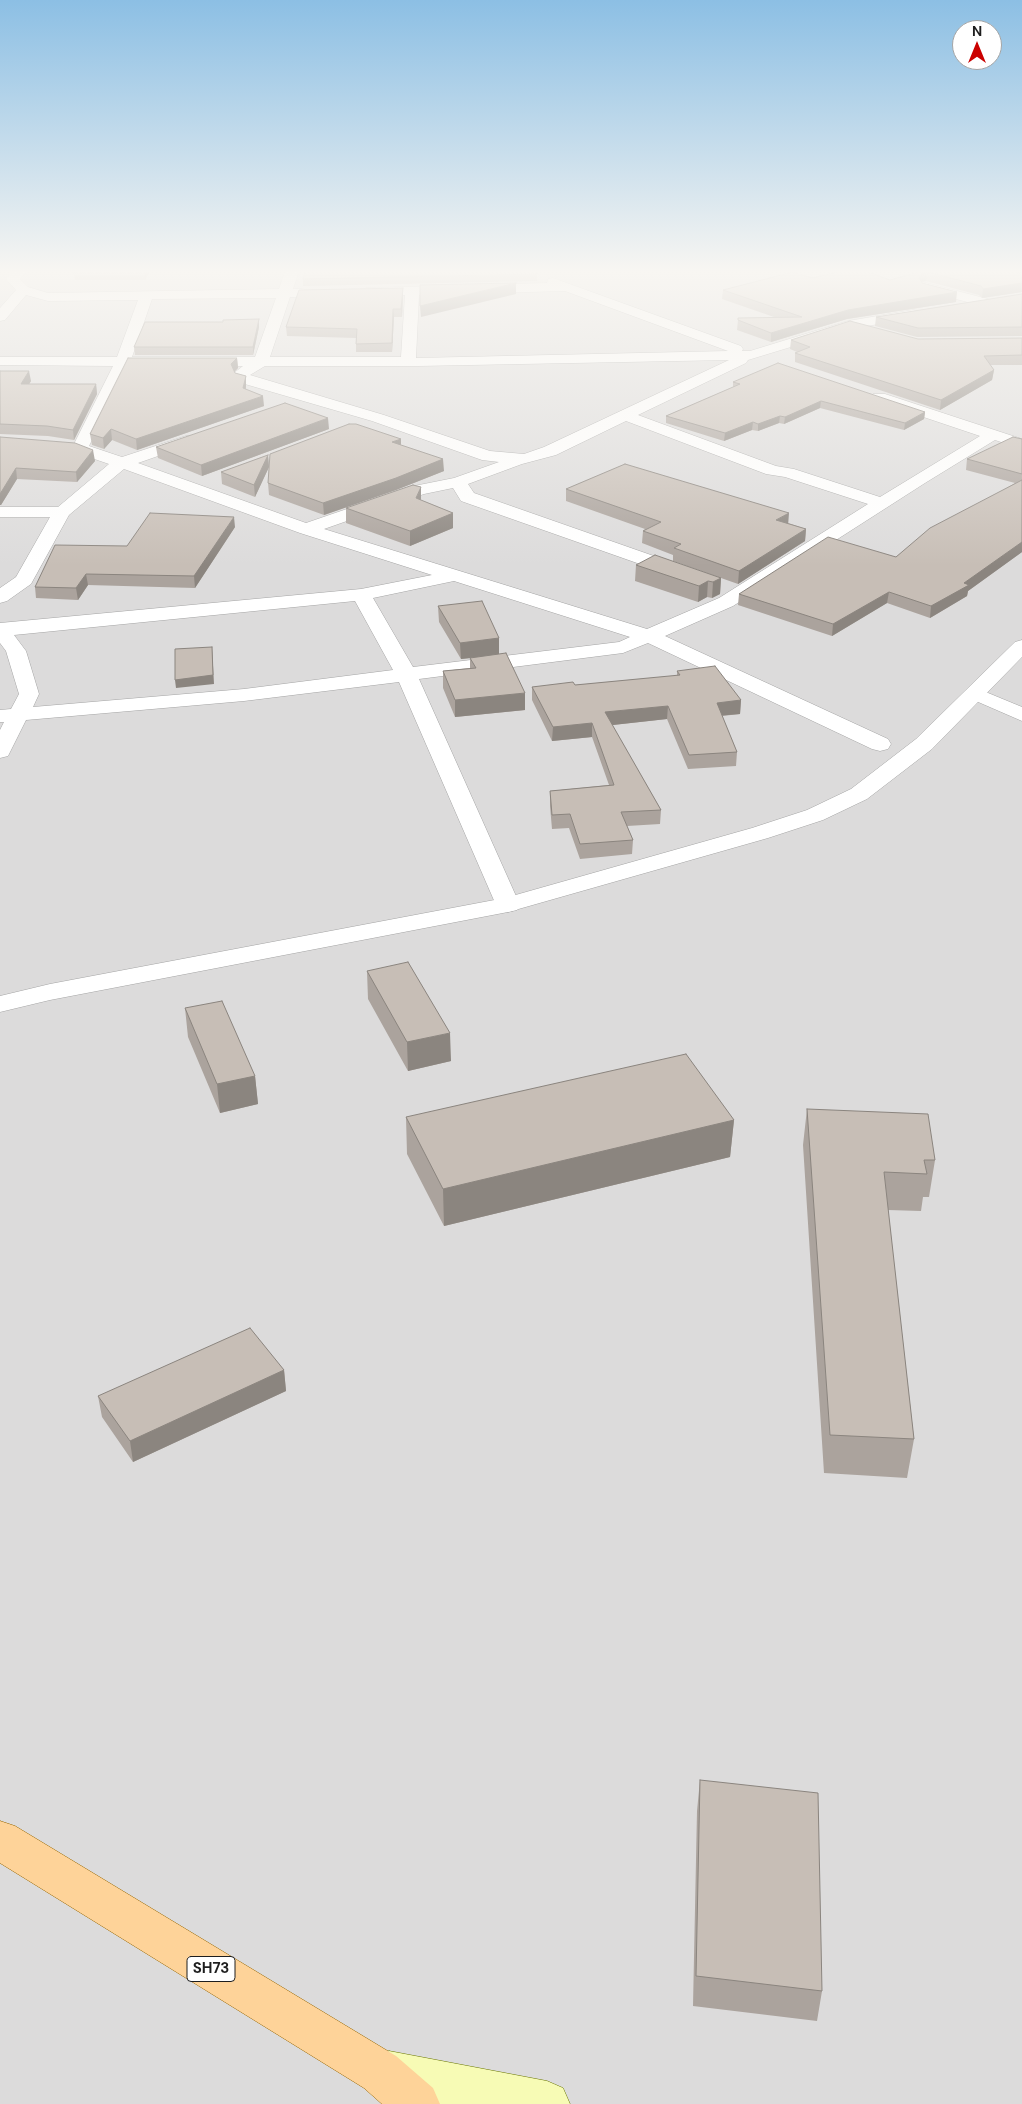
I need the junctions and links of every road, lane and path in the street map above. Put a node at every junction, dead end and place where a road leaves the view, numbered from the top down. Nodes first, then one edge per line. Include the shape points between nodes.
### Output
1 (118, 369) edge
2 (249, 369) edge
3 (721, 369) edge
4 (862, 392) edge
5 (310, 398) junction
6 (282, 408) edge
7 (624, 415) junction
8 (378, 418) junction
9 (350, 429) edge
10 (206, 434) edge
11 (994, 434) junction
12 (1022, 444) edge
13 (525, 459) junction
14 (121, 463) junction
15 (212, 481) dead end
16 (458, 482) junction
17 (193, 488) junction
18 (882, 503) junction
19 (0, 512) edge
20 (62, 512) junction
21 (306, 529) junction
22 (455, 576) junction
23 (695, 577) edge
24 (361, 595) junction
25 (0, 597) edge
26 (0, 630) edge
27 (648, 636) junction
28 (1022, 646) edge
29 (406, 674) junction
30 (976, 694) junction
31 (1022, 715) edge
32 (9, 716) edge
33 (880, 744) dead end
34 (0, 751) edge
35 (508, 905) junction
36 (0, 1004) edge
37 (0, 1840) edge
38 (380, 2072) junction
39 (417, 2104) edge
40 (547, 2104) edge

1 - 14 street via 72,447
2 - 5 street via 242,373 243,379
3 - 7 street
4 - 11 street
5 - 6 street
5 - 8 street
7 - 13 street via 550,451
7 - 18 street via 772,470
8 - 9 street
8 - 13 street via 488,456
10 - 14 street
11 - 12 street
11 - 18 street
13 - 16 street
14 - 17 street
14 - 20 street
15 - 17 street
16 - 21 street via 420,490
16 - 23 street via 467,497
17 - 21 street
18 - 27 street via 732,590 726,602
19 - 20 street
20 - 25 street via 24,580
21 - 22 street
22 - 24 street
22 - 27 street
24 - 26 street
24 - 29 street
26 - 32 street via 16,651 29,694
27 - 29 street via 624,647
27 - 33 street via 697,656
28 - 30 street
29 - 32 street via 244,695
29 - 35 street
30 - 31 street
30 - 35 street via 924,744 859,794 814,815
32 - 34 street
35 - 36 street
37 - 38 main road, SH73
38 - 39 main road, SH73
38 - 40 main road

